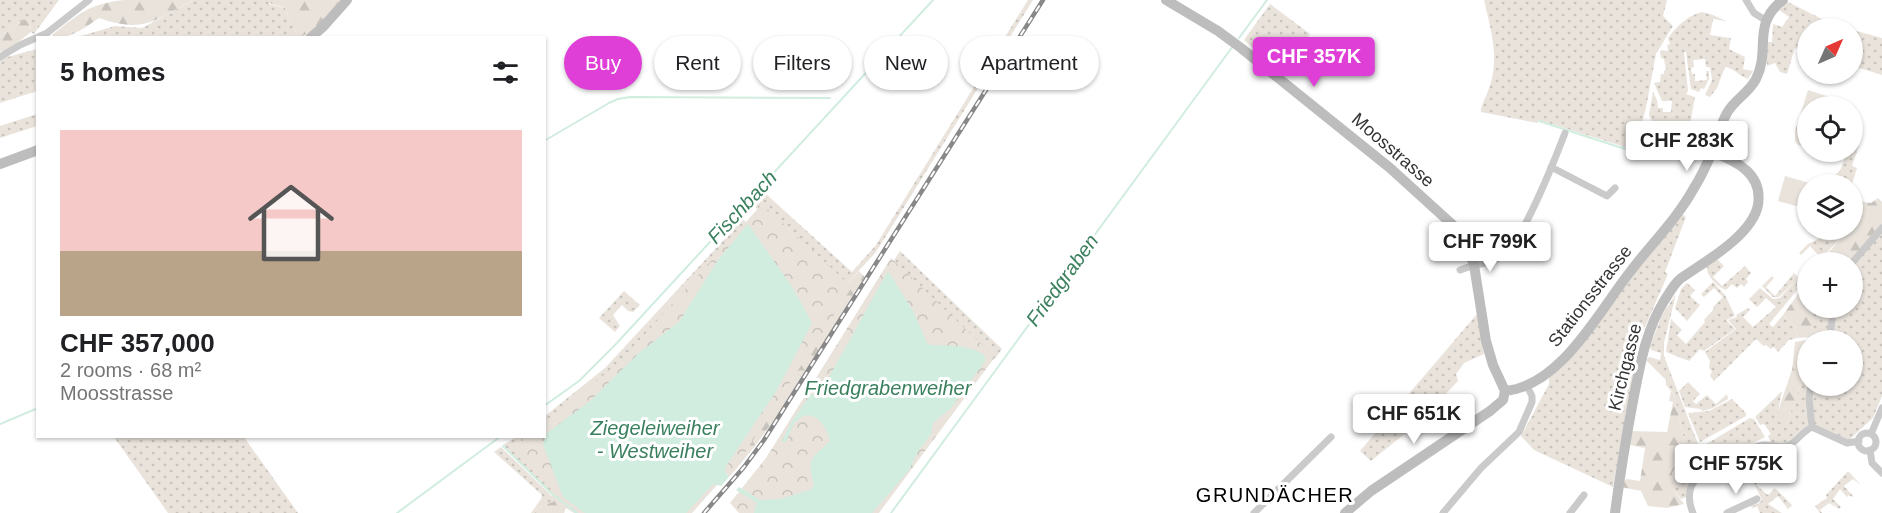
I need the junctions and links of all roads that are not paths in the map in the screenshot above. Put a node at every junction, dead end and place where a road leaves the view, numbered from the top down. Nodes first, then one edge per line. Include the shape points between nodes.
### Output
1 (89, 0) edge
2 (347, 0) edge
3 (1166, 0) edge
4 (1746, 0) edge
5 (1783, 0) edge
6 (1766, 20) junction
7 (40, 36) edge
8 (312, 36) edge
9 (36, 38) edge
10 (0, 57) edge
11 (1565, 133) dead end
12 (36, 151) edge
13 (1712, 152) junction
14 (0, 164) edge
15 (1551, 167) junction
16 (1615, 188) dead end
17 (1882, 228) edge
18 (1861, 252) edge
19 (1474, 265) junction
20 (1460, 270) dead end
21 (1527, 386) junction
22 (1505, 391) junction
23 (1809, 396) edge
24 (1882, 408) edge
25 (1812, 427) junction
26 (1871, 434) junction
27 (1331, 437) dead end
28 (1858, 441) junction
29 (1870, 450) junction
30 (1882, 473) edge
31 (1584, 495) dead end
32 (1756, 499) dead end
33 (1254, 513) edge
34 (1345, 513) edge
35 (1443, 513) edge
36 (1570, 513) edge
37 (1615, 513) edge
38 (1693, 513) edge
39 (1727, 513) edge

1 - 7 street
2 - 8 street
3 - 19 street, Moosstrasse via 1241,48 1415,190 1455,227
4 - 6 street via 1754,13
5 - 6 street
6 - 13 street, Stationsstrasse via 1758,74 1750,89 1727,112
9 - 10 street
11 - 15 street
12 - 14 street
13 - 21 street, Stationsstrasse via 1684,205 1588,331 1558,364
13 - 37 street, Kirchgasse via 1737,162 1751,175 1757,208 1738,236 1676,283 1649,329 1621,463
15 - 16 street via 1607,196
15 - 19 street via 1512,246 1491,261
17 - 18 street
19 - 20 street
19 - 22 street, Moosstrasse via 1486,340
21 - 22 street, Stationsstrasse
21 - 35 street via 1532,402 1519,432 1481,468
22 - 34 street via 1503,400 1490,411
23 - 25 street
24 - 26 street
25 - 28 street via 1846,442
25 - 38 street via 1790,445 1756,446 1704,472 1689,492
26 - 28 street via 1862,435
26 - 29 street via 1876,445
27 - 33 street
28 - 29 street via 1861,448
29 - 30 street via 1872,463
31 - 36 street
32 - 39 street

